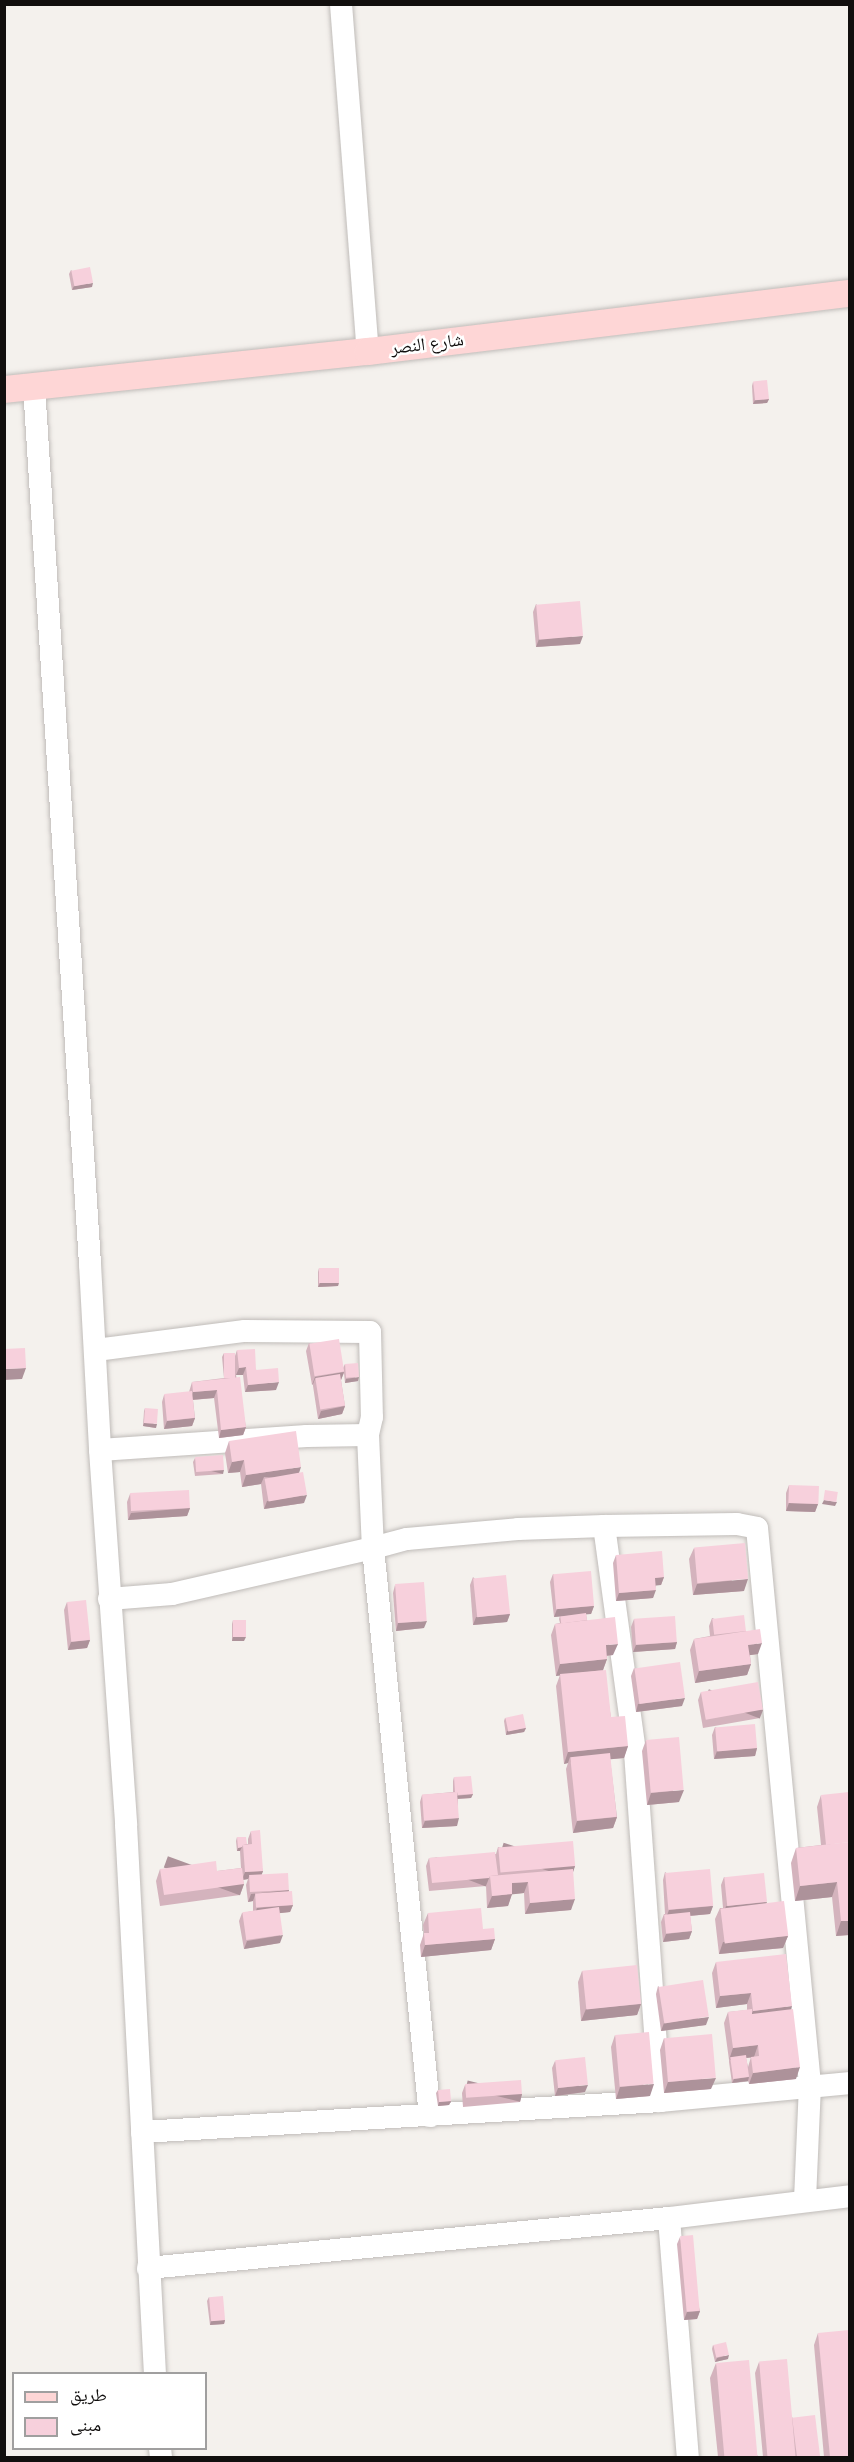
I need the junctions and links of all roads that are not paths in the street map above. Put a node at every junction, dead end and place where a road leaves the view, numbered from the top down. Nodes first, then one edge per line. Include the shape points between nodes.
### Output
1 (341, 4) edge
2 (849, 293) edge
3 (368, 351) junction
4 (34, 386) junction
5 (4, 389) edge
6 (96, 1350) junction
7 (368, 1435) junction
8 (100, 1450) junction
9 (603, 1526) junction
10 (373, 1548) junction
11 (109, 1599) junction
12 (849, 2083) edge
13 (810, 2085) junction
14 (660, 2102) junction
15 (430, 2116) junction
16 (142, 2132) junction
17 (849, 2196) edge
18 (805, 2200) junction
19 (669, 2218) junction
20 (148, 2268) junction
21 (155, 2372) edge
22 (688, 2457) edge

1 - 3 street
2 - 3 main road, شارع النصر
3 - 4 main road, شارع النصر
4 - 5 main road, شارع النصر
4 - 6 street
6 - 7 street via 245,1331 370,1332 372,1417
6 - 8 street
7 - 8 street
7 - 10 street
8 - 11 street
9 - 10 street via 407,1539
9 - 13 street via 737,1524 757,1528
9 - 14 street via 635,1752
10 - 11 street via 172,1594
10 - 15 street
11 - 16 street via 126,1825
12 - 13 street
13 - 14 street
13 - 18 street
14 - 15 street
15 - 16 street
16 - 20 street
17 - 18 street
18 - 19 street
19 - 20 street
19 - 22 street
20 - 21 street

